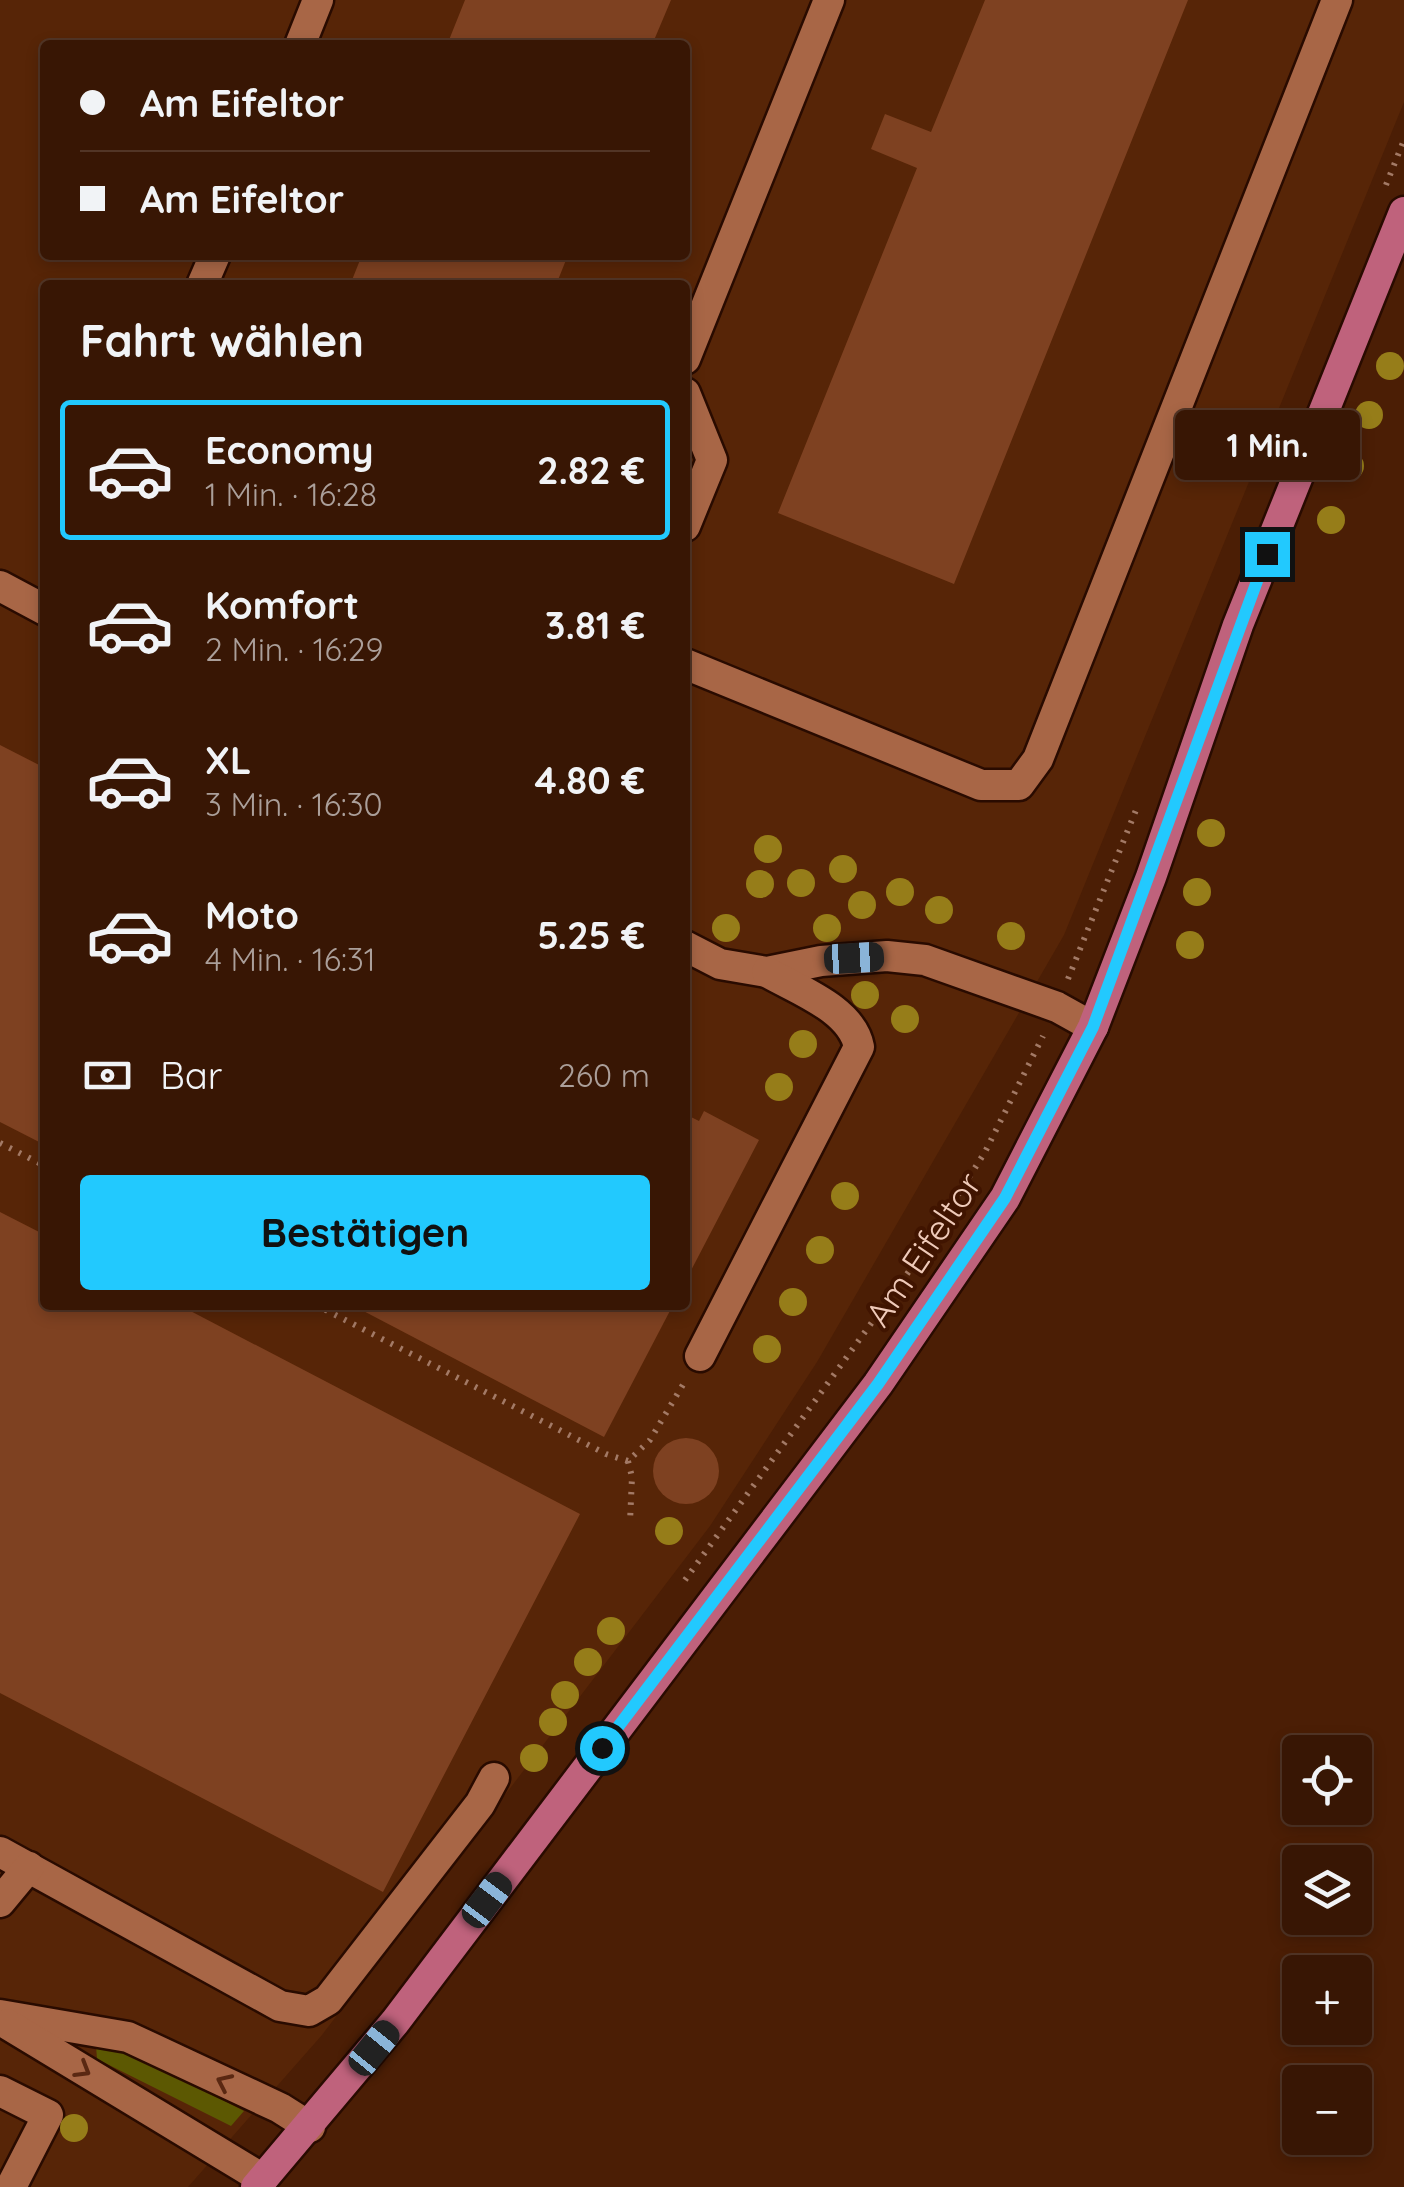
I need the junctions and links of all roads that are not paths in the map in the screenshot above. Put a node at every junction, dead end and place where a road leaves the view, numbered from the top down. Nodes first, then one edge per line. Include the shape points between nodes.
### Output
1 (318, 0) edge
2 (829, 0) edge
3 (1337, 0) edge
4 (302, 40) edge
5 (1393, 204) edge
6 (690, 348) edge
7 (690, 405) edge
8 (690, 514) edge
9 (0, 586) edge
10 (40, 607) edge
11 (690, 666) edge
12 (690, 949) edge
13 (767, 972) junction
14 (1093, 1027) junction
15 (700, 1356) road end
16 (494, 1778) dead end
17 (0, 1852) edge
18 (28, 1867) junction
19 (0, 1902) edge
20 (0, 2017) edge
21 (0, 2090) edge
22 (310, 2127) junction
23 (260, 2183) edge
24 (10, 2187) edge

1 - 4 street
2 - 6 street
3 - 11 street via 1038,760 1019,785 981,785
5 - 14 main road, Am Eifeltor
7 - 8 street via 712,460
9 - 10 street
12 - 13 street via 720,964
13 - 14 street via 820,960 926,960 1057,1007
13 - 15 street via 842,1016 860,1047
14 - 22 main road, Am Eifeltor via 1005,1198 878,1384
16 - 18 street via 328,2000 308,2012 280,2006
17 - 18 street
18 - 19 street
22 -> 20 street via 128,2038
20 -> 23 street
21 - 24 street via 48,2115
22 - 23 main road, Am Eifeltor

